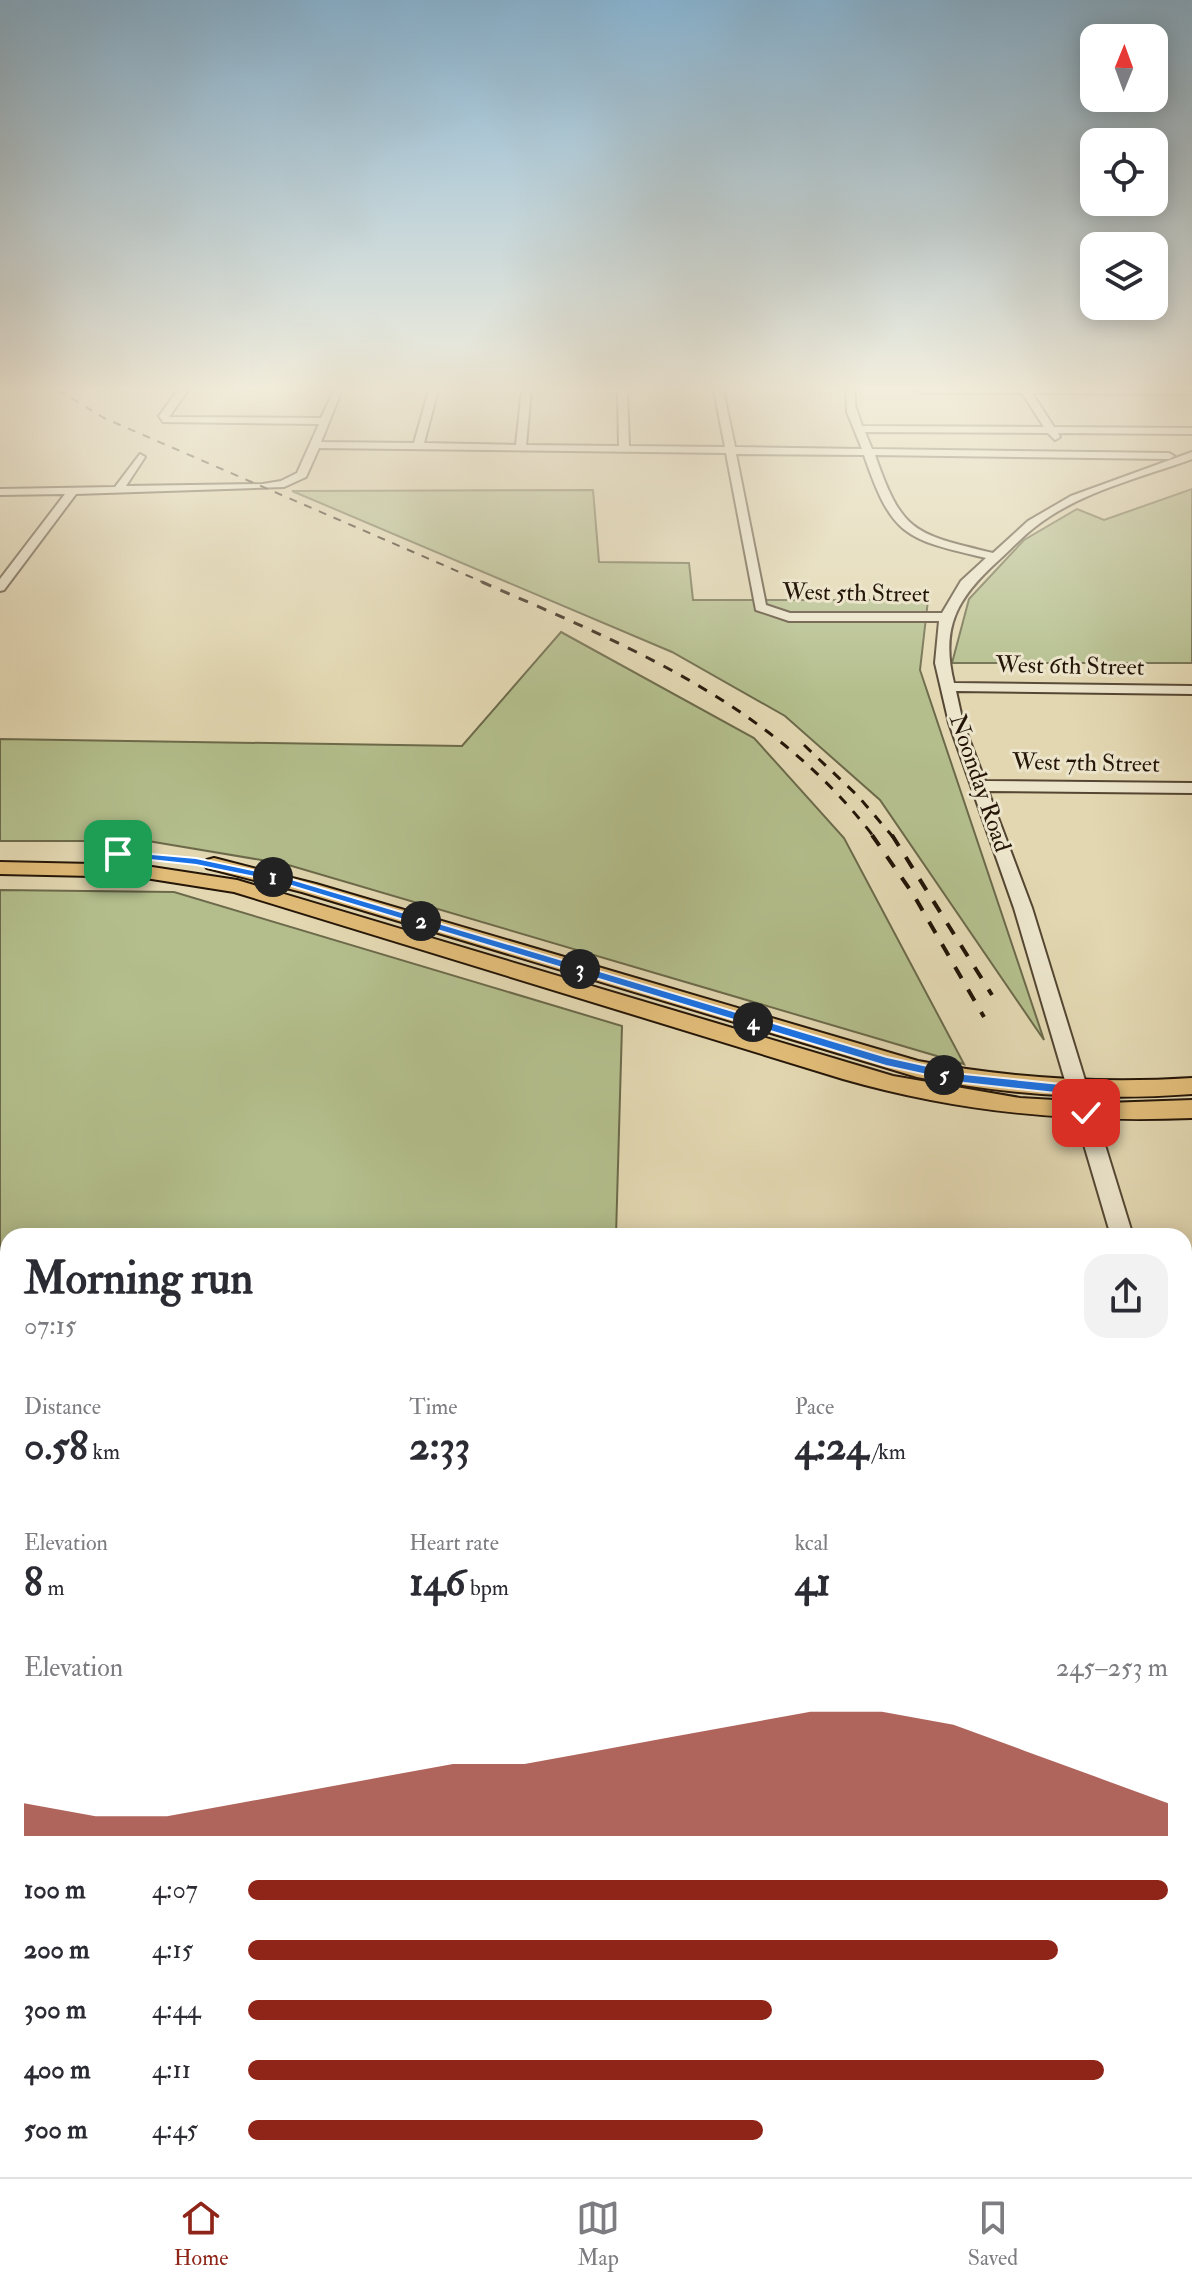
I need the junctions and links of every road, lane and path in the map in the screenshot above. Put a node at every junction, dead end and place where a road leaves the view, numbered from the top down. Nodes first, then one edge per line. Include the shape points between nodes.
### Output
1 (0, 492) edge
2 (72, 492) junction
3 (90, 492) edge
4 (738, 492) edge
5 (884, 492) edge
6 (1093, 492) edge
7 (992, 556) junction
8 (0, 587) edge
9 (946, 617) junction
10 (948, 687) junction
11 (1192, 690) edge
12 (979, 786) junction
13 (1192, 788) edge
14 (0, 853) edge
15 (114, 861) junction
16 (0, 868) edge
17 (1192, 1086) edge
18 (1083, 1102) junction
19 (1192, 1109) edge
20 (1120, 1228) edge

1 - 2 street
2 - 3 street
2 - 8 street
4 - 9 street, West 5th Street via 758,603 766,610 796,617
5 - 7 street via 907,528
6 - 7 street, Noonday Road via 1032,523
7 - 9 street, Noonday Road via 965,584
9 - 10 street, Noonday Road via 942,663
10 - 11 street, West 6th Street
10 - 12 street, Noonday Road
12 - 13 street, West 7th Street
12 - 18 street, Noonday Road
14 - 15 main road
15 - 16 main road
15 - 18 main road via 272,895 891,1084 985,1103
17 - 18 main road
18 - 19 main road
18 - 20 street, Noonday Road

